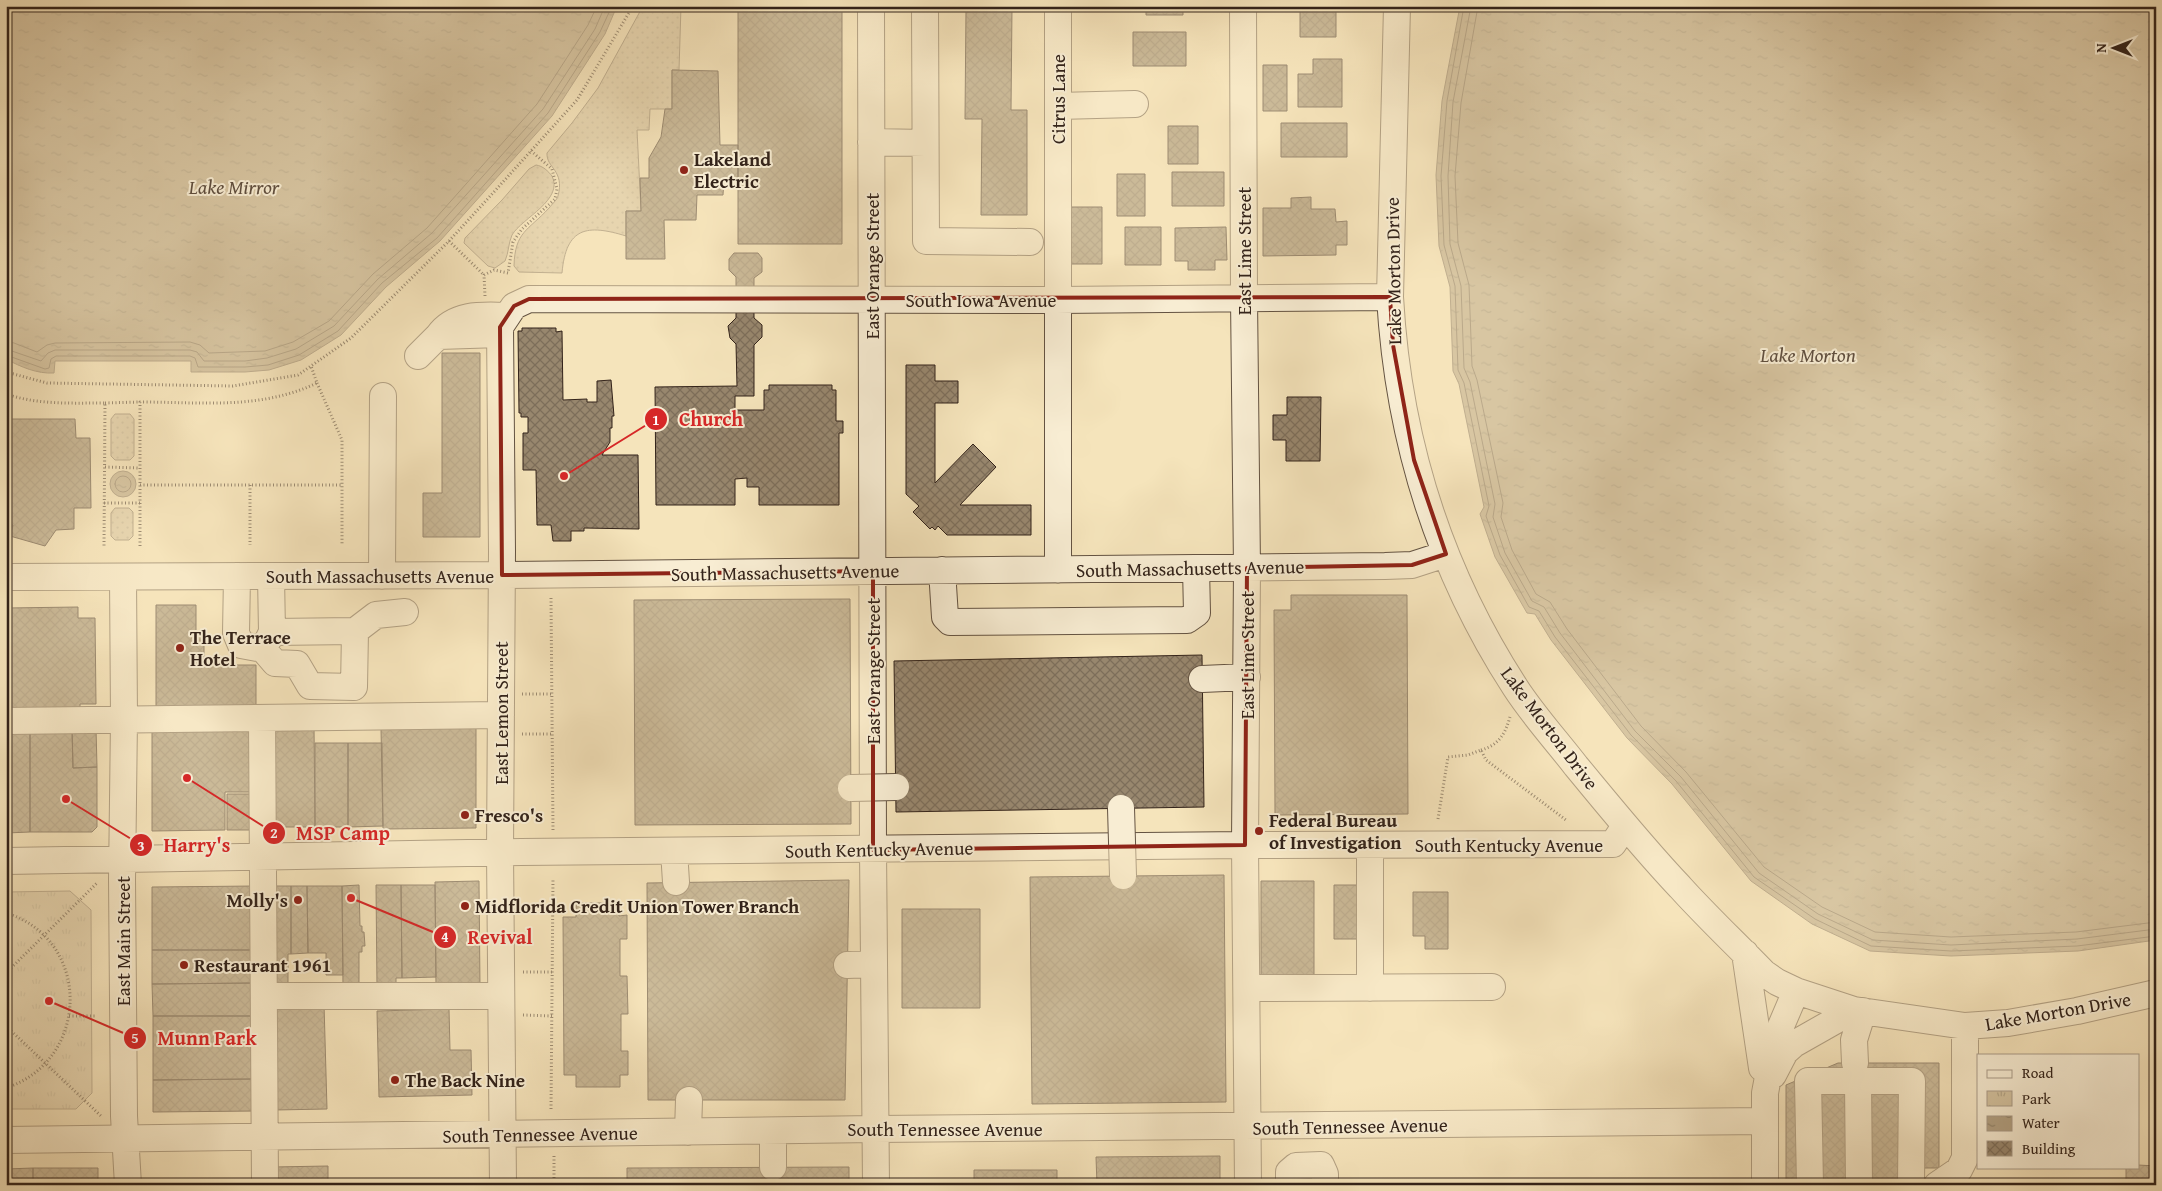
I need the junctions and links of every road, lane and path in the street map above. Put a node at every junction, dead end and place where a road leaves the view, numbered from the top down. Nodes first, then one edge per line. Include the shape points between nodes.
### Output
1 (633, 6) edge
2 (871, 6) edge
3 (925, 6) edge
4 (1058, 6) edge
5 (1243, 6) edge
6 (1397, 6) edge
7 (1136, 104) dead end
8 (1058, 106) junction
9 (871, 142) junction
10 (925, 142) junction
11 (530, 150) junction
12 (449, 241) junction
13 (1030, 242) dead end
14 (484, 275) junction
15 (1390, 297) junction
16 (1244, 298) junction
17 (485, 299) dead end
18 (872, 300) junction
19 (1058, 300) junction
20 (507, 318) junction
21 (418, 356) dead end
22 (311, 366) junction
23 (6, 372) edge
24 (317, 383) junction
25 (6, 394) edge
26 (383, 396) dead end
27 (140, 402) junction
28 (105, 403) junction
29 (104, 467) junction
30 (140, 468) junction
31 (140, 485) junction
32 (250, 485) junction
33 (342, 485) junction
34 (104, 503) junction
35 (140, 503) junction
36 (250, 545) dead end
37 (342, 545) dead end
38 (104, 546) dead end
39 (140, 546) dead end
40 (1446, 554) junction
41 (1196, 568) junction
42 (1247, 568) junction
43 (942, 570) junction
44 (1058, 570) junction
45 (873, 571) junction
46 (502, 575) junction
47 (237, 576) junction
48 (271, 576) junction
49 (382, 576) junction
50 (6, 577) edge
51 (123, 577) junction
52 (550, 598) dead end
53 (405, 612) dead end
54 (355, 631) junction
55 (268, 641) junction
56 (1247, 677) junction
57 (1202, 679) dead end
58 (520, 694) dead end
59 (552, 694) junction
60 (1511, 714) dead end
61 (502, 716) junction
62 (262, 718) junction
63 (124, 719) junction
64 (6, 720) edge
65 (520, 734) dead end
66 (552, 734) junction
67 (1481, 750) junction
68 (1121, 808) dead end
69 (1438, 819) dead end
70 (1566, 820) dead end
71 (1625, 826) junction
72 (553, 832) dead end
73 (1245, 845) junction
74 (1370, 845) junction
75 (873, 850) junction
76 (674, 851) junction
77 (500, 852) junction
78 (263, 856) junction
79 (122, 858) junction
80 (6, 861) edge
81 (1123, 876) dead end
82 (553, 878) dead end
83 (100, 880) dead end
84 (676, 882) dead end
85 (6, 913) edge
86 (43, 935) junction
87 (1745, 954) junction
88 (874, 964) junction
89 (848, 965) dead end
90 (521, 972) dead end
91 (552, 972) junction
92 (6, 973) edge
93 (1492, 987) dead end
94 (1247, 988) junction
95 (1370, 988) junction
96 (1796, 991) junction
97 (2156, 993) edge
98 (264, 996) junction
99 (501, 996) junction
100 (1858, 1010) junction
101 (521, 1015) dead end
102 (69, 1016) junction
103 (97, 1016) dead end
104 (552, 1016) junction
105 (6, 1026) edge
106 (1965, 1026) junction
107 (47, 1064) junction
108 (1857, 1072) junction
109 (6, 1088) edge
110 (1765, 1091) junction
111 (688, 1100) dead end
112 (552, 1109) dead end
113 (101, 1117) dead end
114 (1765, 1121) junction
115 (1321, 1126) junction
116 (1248, 1127) junction
117 (876, 1129) junction
118 (773, 1131) junction
119 (688, 1132) junction
120 (502, 1134) junction
121 (265, 1138) junction
122 (126, 1139) junction
123 (6, 1140) edge
124 (554, 1156) dead end
125 (773, 1167) dead end
126 (1323, 1175) edge
127 (128, 1185) edge
128 (265, 1185) edge
129 (502, 1185) edge
130 (554, 1185) edge
131 (876, 1185) edge
132 (1248, 1185) edge
133 (1289, 1185) edge
134 (1765, 1185) edge
135 (1810, 1185) edge
136 (1859, 1185) edge
137 (1911, 1185) edge
138 (1937, 1185) edge

1 - 11 path via 577,100
2 - 9 street, East Orange Street
3 - 10 street
4 - 8 street, Citrus Lane
5 - 16 street, East Lime Street
6 - 15 street, Lake Morton Drive
7 - 8 street
8 - 19 street, Citrus Lane
9 - 10 street
9 - 18 street, East Orange Street
10 - 13 street via 926,241
11 - 12 path
11 - 14 path via 552,169 557,189 554,199 513,242 508,273 494,270
12 - 14 path
12 - 22 path via 351,338
14 - 17 path
15 - 16 street, South Iowa Avenue
15 - 40 street, Lake Morton Drive via 1401,401 1414,460 1433,524
16 - 19 street, South Iowa Avenue
16 - 42 street, East Lime Street
18 - 19 street, South Iowa Avenue
18 - 20 street, South Iowa Avenue via 529,299
18 - 45 street, East Orange Street
19 - 44 street, Citrus Lane
20 - 21 street, South Iowa Avenue via 438,336
20 - 46 street, East Lemon Street
22 - 23 path via 298,375 233,386 47,383
22 - 24 path
24 - 27 path via 292,394 250,402
24 - 33 path via 342,440
25 - 28 path via 47,402
26 - 49 street
27 - 28 path
27 - 30 path
28 - 29 path
29 - 30 path
29 - 34 path
30 - 31 path
31 - 32 path
31 - 35 path
32 - 33 path
32 - 36 path
33 - 37 path
34 - 35 path
34 - 38 path
35 - 39 path
40 - 42 street, South Massachusetts Avenue via 1412,565
40 - 71 street, Lake Morton Drive via 1476,618 1515,688
41 - 42 street, South Massachusetts Avenue
41 - 43 street via 1197,613 1187,620 950,622 945,617
41 - 44 street, South Massachusetts Avenue
42 - 56 street, East Lime Street
43 - 44 street, South Massachusetts Avenue
43 - 45 street, South Massachusetts Avenue
45 - 46 street, South Massachusetts Avenue
45 - 75 street, East Orange Street via 879,786
46 - 49 street, South Massachusetts Avenue
46 - 61 street, East Lemon Street
47 - 48 street, South Massachusetts Avenue
47 - 51 street, South Massachusetts Avenue
47 - 55 street via 236,633 241,644
48 - 49 street, South Massachusetts Avenue
48 - 55 street
50 - 51 street, South Massachusetts Avenue
51 - 63 street, East Main Street
52 - 59 path
53 - 54 street via 376,615
54 - 55 street
54 - 55 street via 354,687 310,686 297,664 275,663
56 - 57 street
56 - 73 street, East Lime Street
58 - 59 path
59 - 66 path
60 - 67 path via 1498,741
61 - 62 street
61 - 77 street, East Lemon Street
62 - 63 street
62 - 78 street
63 - 64 street
63 - 79 street, East Main Street
65 - 66 path
66 - 72 path
67 - 69 path via 1468,756 1448,756
67 - 70 path via 1486,760
68 - 81 street, bridge
71 - 74 street, South Kentucky Avenue via 1613,844
71 - 87 street, Lake Morton Drive
73 - 74 street, South Kentucky Avenue
73 - 75 street, South Kentucky Avenue
73 - 94 street, East Lime Street
74 - 95 street
75 - 76 street, South Kentucky Avenue
75 - 88 street, East Orange Street
76 - 77 street, South Kentucky Avenue
76 - 84 street
77 - 78 street, South Kentucky Avenue
77 - 99 street, East Lemon Street
78 - 79 street, South Kentucky Avenue
78 - 98 street
79 - 80 street, South Kentucky Avenue
79 - 122 street, East Main Street
82 - 91 path
83 - 86 path
85 - 86 path
86 - 92 path
86 - 102 path via 59,956 65,971 69,986
87 - 96 street, Lake Morton Drive via 1764,973
87 - 110 street
88 - 89 street
88 - 117 street, East Orange Street
90 - 91 path
91 - 104 path
93 - 95 street
94 - 95 street
94 - 116 street, East Lime Street
96 - 100 street, Lake Morton Drive
96 - 110 street via 1775,1040
97 - 106 street, Lake Morton Drive via 2008,1023
98 - 99 street
98 - 121 street
99 - 120 street, East Lemon Street
100 - 106 street, Lake Morton Drive
100 - 108 street via 1854,1040
100 - 110 street via 1794,1044 1785,1052
101 - 104 path
102 - 103 path
102 - 107 path via 64,1033
104 - 112 path
105 - 107 path
106 - 138 street via 1964,1158 1959,1170
107 - 109 path
107 - 113 path
108 - 135 street via 1808,1080
108 - 136 street
108 - 137 street via 1912,1081
110 - 114 street
111 - 119 street
114 - 115 street, South Tennessee Avenue
114 - 134 street
115 - 116 street, South Tennessee Avenue
115 - 126 street
116 - 117 street, South Tennessee Avenue
116 - 132 street, East Lime Street
117 - 118 street, South Tennessee Avenue
117 - 131 street, East Orange Street
118 - 119 street, South Tennessee Avenue
118 - 125 street
119 - 120 street, South Tennessee Avenue
120 - 121 street, South Tennessee Avenue
120 - 129 street, East Lemon Street
121 - 122 street, South Tennessee Avenue
121 - 128 street
122 - 123 street, South Tennessee Avenue
122 - 127 street, East Main Street
124 - 130 path
126 - 133 street via 1296,1166 1290,1172

